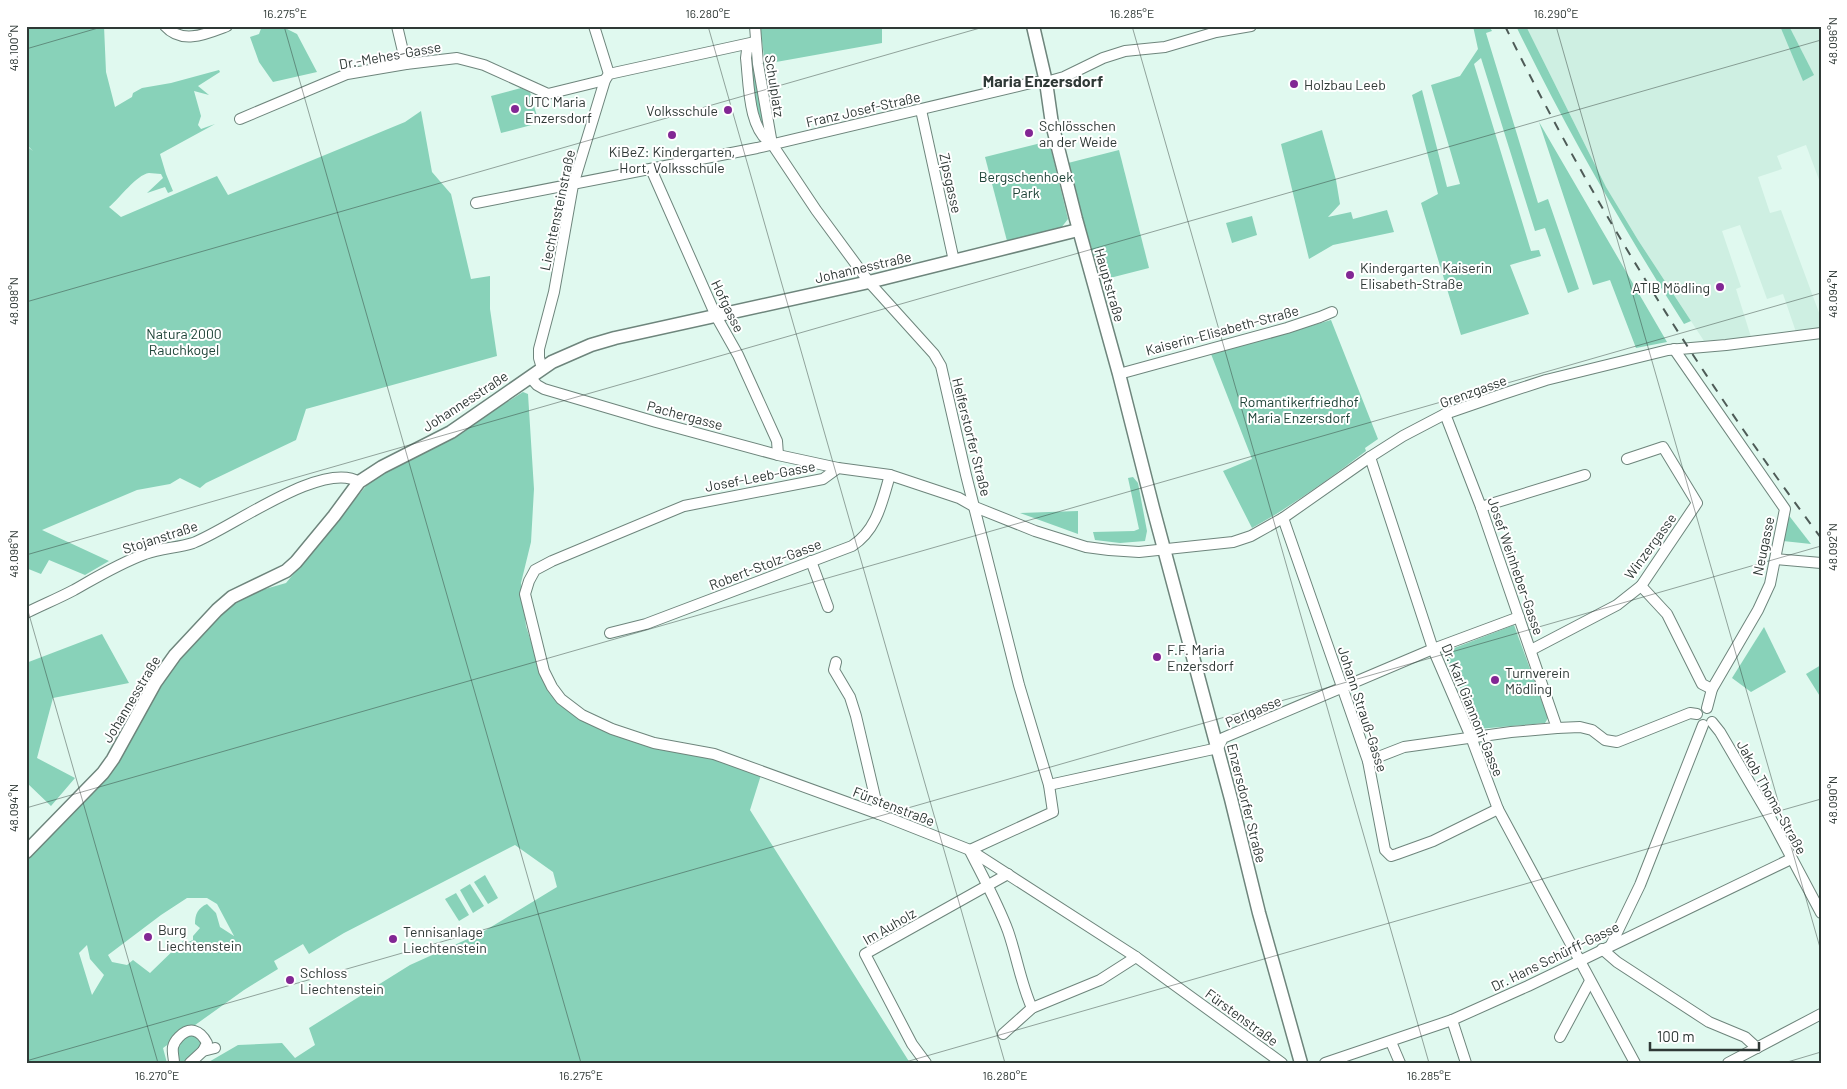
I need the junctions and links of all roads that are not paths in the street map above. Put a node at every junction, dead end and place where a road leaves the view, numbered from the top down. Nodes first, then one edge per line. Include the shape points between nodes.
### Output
1 (165, 26) edge
2 (227, 26) edge
3 (397, 26) edge
4 (594, 26) edge
5 (755, 26) edge
6 (1034, 26) edge
7 (1251, 26) edge
8 (755, 42) junction
9 (406, 64) junction
10 (607, 77) junction
11 (1046, 82) junction
12 (921, 110) junction
13 (240, 119) dead end
14 (772, 144) junction
15 (651, 169) junction
16 (573, 185) junction
17 (476, 202) dead end
18 (1078, 230) junction
19 (954, 262) junction
20 (869, 282) junction
21 (1332, 312) dead end
22 (716, 316) junction
23 (1821, 333) edge
24 (1674, 349) junction
25 (542, 368) junction
26 (1119, 374) junction
27 (530, 377) junction
28 (1445, 414) junction
29 (778, 455) junction
30 (1370, 457) junction
31 (1627, 459) dead end
32 (838, 468) junction
33 (890, 475) junction
34 (1585, 475) dead end
35 (359, 482) junction
36 (975, 507) junction
37 (1481, 507) junction
38 (1283, 518) junction
39 (1164, 550) junction
40 (1776, 558) junction
41 (811, 561) junction
42 (1821, 563) edge
43 (1641, 586) junction
44 (525, 594) joint
45 (828, 608) dead end
46 (26, 613) edge
47 (1519, 617) junction
48 (610, 633) dead end
49 (1433, 649) junction
50 (1531, 650) junction
51 (836, 662) dead end
52 (1343, 688) junction
53 (1712, 689) junction
54 (1707, 708) junction
55 (1697, 714) junction
56 (1707, 723) junction
57 (1557, 728) junction
58 (1471, 737) junction
59 (1218, 748) junction
60 (1368, 760) junction
61 (1048, 785) junction
62 (1498, 809) junction
63 (879, 814) junction
64 (970, 850) junction
65 (26, 852) edge
66 (1791, 859) junction
67 (1008, 874) junction
68 (987, 886) junction
69 (1821, 913) edge
70 (1606, 947) junction
71 (1136, 957) junction
72 (1579, 961) junction
73 (1590, 981) junction
74 (1032, 1008) junction
75 (1821, 1014) edge
76 (1452, 1020) junction
77 (1003, 1034) dead end
78 (1560, 1037) dead end
79 (1392, 1042) junction
80 (215, 1048) dead end
81 (1758, 1048) junction
82 (203, 1051) junction
83 (174, 1063) edge
84 (190, 1063) edge
85 (926, 1063) edge
86 (1282, 1063) edge
87 (1301, 1063) edge
88 (1325, 1063) edge
89 (1400, 1063) edge
90 (1466, 1063) edge
91 (1634, 1063) edge
92 (1728, 1063) edge

1 - 2 street via 177,35 196,37
3 - 9 street
4 - 10 street
5 - 8 street
6 - 11 main road, Hauptstraße
7 - 11 street, Franz Josef-Straße via 1216,32 1176,45 1125,51
8 - 10 street
8 - 14 street, Schulplatz
9 - 10 street, Dr.-Mehes-Gasse via 457,58 484,65 548,94
9 - 13 street, Dr.-Mehes-Gasse via 347,74
10 - 16 street, Liechtensteinstraße
11 - 12 street, Franz Josef-Straße
11 - 18 main road, Hauptstraße via 1052,124
12 - 14 street, Franz Josef-Straße
12 - 19 street, Zipsgasse
14 - 15 street, Franz Josef-Straße
14 - 20 street, Helferstorfer Straße
15 - 16 street, Franz Josef-Straße
15 - 22 street, Hofgasse
16 - 17 street, Franz Josef-Straße
16 - 25 street, Liechtensteinstraße via 554,292 539,349
18 - 19 main road, Johannesstraße
18 - 26 main road, Hauptstraße
19 - 20 main road, Johannesstraße
20 - 22 main road, Johannesstraße
20 - 36 street, Helferstorfer Straße via 938,360
21 - 26 street, Kaiserin-Elisabeth-Straße via 1287,328
22 - 25 main road, Johannesstraße via 595,344
22 - 29 street, Hofgasse via 738,355 777,441
23 - 24 street, Grenzgasse
24 - 28 street, Grenzgasse via 1546,380
24 - 40 street, Neugasse via 1785,509
25 - 27 main road, Johannesstraße
26 - 39 main road, Hauptstraße
27 - 29 street, Pachergasse via 544,389
27 - 35 main road, Johannesstraße via 450,432
28 - 30 street, Grenzgasse
28 - 37 street, Josef Weinheber-Gasse
29 - 32 street, Pachergasse
30 - 38 street, Grenzgasse
30 - 49 street, Dr. Karl Giannoni-Gasse
31 - 43 street, Winzergasse via 1664,448 1697,503
32 - 33 street
32 - 44 street, Josef-Leeb-Gasse via 823,479 684,506 552,561 536,570
33 - 36 street via 959,498
33 - 41 street, Robert-Stolz-Gasse via 875,522 863,539
34 - 37 street
35 - 46 street, Stojanstraße via 348,477 337,478 297,488 192,543 140,556
35 - 65 main road, Johannesstraße via 296,562 228,600 176,655 155,683 108,766
36 - 39 street via 1034,531 1086,547
36 - 61 street, Helferstorfer Straße via 1019,685
37 - 47 street, Josef Weinheber-Gasse
38 - 39 street, Grenzgasse via 1233,542
38 - 52 street, Johann Strauß-Gasse
39 - 59 main road, Enzersdorfer Straße
40 - 42 street
40 - 53 street, Neugasse via 1770,584 1758,610
41 - 45 street
41 - 48 street, Robert-Stolz-Gasse via 646,624
43 - 50 street, Winzergasse via 1617,605
43 - 53 street via 1667,614 1702,684
44 - 63 street, Fürstenstraße via 544,671 562,699 582,715 654,743 714,754
47 - 49 street, Perlgasse
47 - 50 street, Josef Weinheber-Gasse
49 - 52 street, Perlgasse
49 - 58 street, Dr. Karl Giannoni-Gasse
50 - 57 street, Josef Weinheber-Gasse
51 - 63 street via 834,670 850,696 856,716
52 - 59 street, Perlgasse via 1223,738
52 - 60 street, Johann Strauß-Gasse
53 - 54 street, Neugasse
54 - 55 street
54 - 56 street via 1714,714
55 - 56 street via 1697,719
55 - 57 street via 1690,713 1617,742 1605,740 1586,728
56 - 66 street, Jakob Thoma-Straße via 1720,732
56 - 70 street via 1640,885
57 - 58 street
58 - 60 street via 1404,747
58 - 62 street, Dr. Karl Giannoni-Gasse
59 - 61 street, Perlgasse
59 - 87 main road, Enzersdorfer Straße
60 - 62 street, Johann Strauß-Gasse via 1385,850 1391,856
61 - 64 street via 1053,812
62 - 72 street, Dr. Karl Giannoni-Gasse
63 - 64 street, Fürstenstraße
64 - 67 street, Fürstenstraße
64 - 68 street
66 - 69 street, Jakob Thoma-Straße
66 - 70 street, Dr. Hans Schürff-Gasse
67 - 68 street, Im Auholz
67 - 71 street, Fürstenstraße
68 - 74 street via 1008,932
68 - 85 street, Im Auholz via 865,954 912,1044
70 - 72 street, Dr. Hans Schürff-Gasse
70 - 81 street via 1617,962 1709,1022 1745,1037
71 - 74 street via 1100,980
71 - 86 street, Fürstenstraße
72 - 73 street, Dr. Karl Giannoni-Gasse
72 - 76 street, Dr. Hans Schürff-Gasse
73 - 78 street
73 - 91 street, Dr. Karl Giannoni-Gasse
74 - 77 street
75 - 81 street
76 - 79 street, Dr. Hans Schürff-Gasse
76 - 90 street
79 - 88 street, Dr. Hans Schürff-Gasse
79 - 89 street
80 - 82 street
81 - 92 street
82 - 83 street via 207,1043 203,1034 185,1031 174,1042
82 - 84 street

